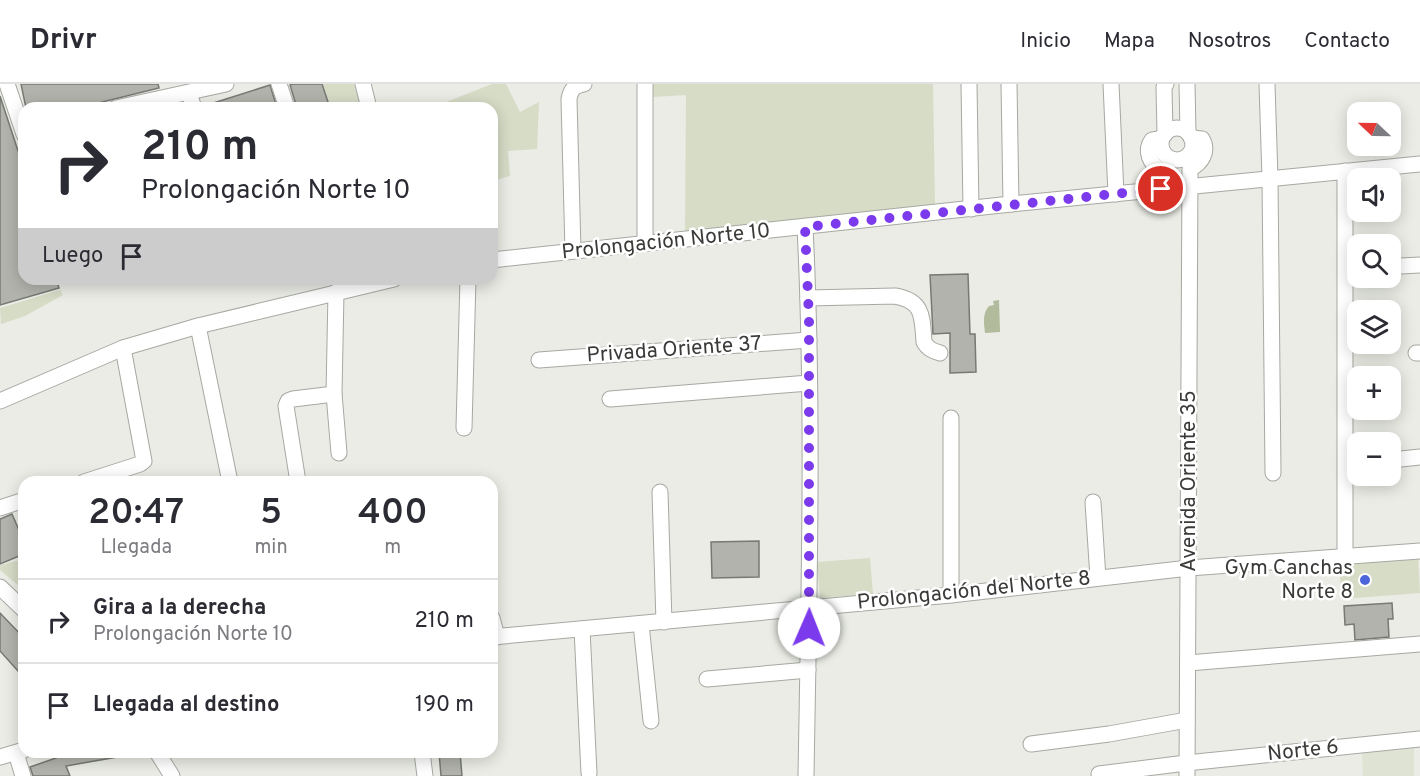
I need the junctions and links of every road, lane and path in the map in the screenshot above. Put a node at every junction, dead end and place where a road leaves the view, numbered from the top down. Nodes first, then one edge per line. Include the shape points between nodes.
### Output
1 (8, 84) edge
2 (226, 84) edge
3 (279, 84) edge
4 (363, 84) edge
5 (584, 84) edge
6 (645, 84) edge
7 (969, 84) edge
8 (1009, 84) edge
9 (1111, 84) edge
10 (1188, 84) edge
11 (1267, 84) edge
12 (1165, 85) edge
13 (189, 93) junction
14 (145, 102) edge
15 (192, 102) edge
16 (285, 102) edge
17 (368, 102) edge
18 (18, 113) edge
19 (1190, 135) junction
20 (1164, 136) junction
21 (1420, 164) edge
22 (1345, 171) junction
23 (1270, 179) junction
24 (1190, 187) junction
25 (1161, 189) junction
26 (1116, 194) junction
27 (1011, 204) junction
28 (971, 209) junction
29 (805, 227) junction
30 (645, 243) junction
31 (573, 251) junction
32 (498, 259) edge
33 (1420, 265) edge
34 (1401, 266) dead end
35 (468, 285) edge
36 (339, 287) edge
37 (808, 298) junction
38 (198, 326) junction
39 (809, 340) junction
40 (123, 348) junction
41 (940, 353) dead end
42 (538, 360) dead end
43 (809, 384) junction
44 (334, 394) junction
45 (610, 399) dead end
46 (0, 401) edge
47 (951, 418) dead end
48 (464, 428) dead end
49 (339, 453) dead end
50 (1420, 457) edge
51 (1401, 459) dead end
52 (1273, 473) dead end
53 (103, 476) edge
54 (229, 476) edge
55 (297, 476) edge
56 (660, 492) dead end
57 (18, 502) edge
58 (1093, 502) dead end
59 (0, 508) edge
60 (1420, 551) edge
61 (1345, 558) junction
62 (1189, 568) junction
63 (1098, 578) junction
64 (0, 587) edge
65 (951, 595) junction
66 (18, 604) edge
67 (809, 607) junction
68 (664, 622) junction
69 (641, 624) junction
70 (582, 629) junction
71 (498, 637) edge
72 (1420, 644) edge
73 (1188, 663) junction
74 (808, 670) junction
75 (707, 679) dead end
76 (1187, 720) junction
77 (651, 722) dead end
78 (1420, 739) edge
79 (1031, 744) dead end
80 (18, 752) edge
81 (0, 757) edge
82 (21, 758) edge
83 (161, 758) edge
84 (423, 758) edge
85 (1186, 769) edge
86 (589, 773) dead end
87 (1099, 774) dead end
88 (23, 776) edge
89 (172, 776) edge
90 (425, 776) edge
91 (806, 776) edge

1 - 18 street
2 - 13 street
3 - 16 street
4 - 17 street
5 - 31 street via 571,89 569,99
6 - 30 street
7 - 28 street
8 - 27 street
9 - 26 street
10 - 19 street
11 - 23 street
12 - 20 street
13 - 14 street
13 - 15 street
19 - 20 street via 1174,128
19 - 20 street via 1190,152 1178,159 1165,154 1161,144
19 - 24 street, Avenida Oriente 35 via 1202,139 1205,147 1201,160 1190,169
20 - 25 street via 1152,140 1148,147 1150,161 1161,170
21 - 22 street, Prolongación Norte 10
22 - 23 street, Prolongación Norte 10
22 - 61 street
23 - 24 street, Prolongación Norte 10
23 - 52 street
24 - 25 street, Prolongación Norte 10
24 - 62 street, Avenida Oriente 35
25 - 26 street, Prolongación Norte 10
26 - 27 street, Prolongación Norte 10
27 - 28 street, Prolongación Norte 10
28 - 29 street, Prolongación Norte 10
29 - 30 street, Prolongación Norte 10
29 - 37 street
30 - 31 street, Prolongación Norte 10
31 - 32 street, Prolongación Norte 10
33 - 34 street
35 - 48 street
36 - 38 street
36 - 44 street
37 - 39 street
37 - 41 street via 907,298 915,302 922,315 926,346
38 - 40 street
38 - 54 street
39 - 42 street, Privada Oriente 37
39 - 43 street
40 - 46 street
40 - 53 street via 144,461
43 - 45 street
43 - 67 street
44 - 49 street
44 - 55 street via 288,401
47 - 65 street
50 - 51 street
56 - 68 street
57 - 59 street
58 - 63 street
60 - 61 street, Prolongación del Norte 8
61 - 62 street, Prolongación del Norte 8
62 - 63 street, Prolongación del Norte 8
62 - 73 street, Avenida Oriente 35
63 - 65 street, Prolongación del Norte 8
64 - 66 street
65 - 67 street, Prolongación del Norte 8
67 - 68 street, Prolongación del Norte 8
67 - 74 street
68 - 69 street, Prolongación del Norte 8
69 - 70 street, Prolongación del Norte 8
69 - 77 street
70 - 71 street, Prolongación del Norte 8
70 - 86 street
72 - 73 street
73 - 76 street, Avenida Oriente 35
74 - 75 street
74 - 91 street
76 - 79 street
76 - 85 street, Avenida Oriente 35
78 - 85 street, Norte 6
80 - 81 street
82 - 88 street
83 - 89 street
84 - 90 street
85 - 87 street, Norte 6

